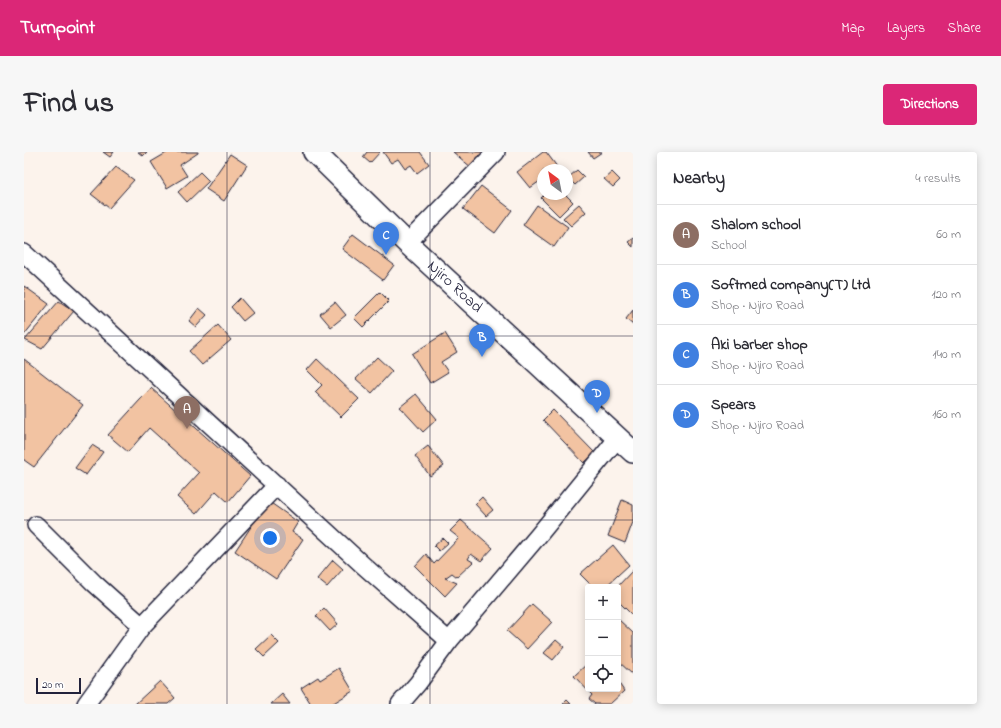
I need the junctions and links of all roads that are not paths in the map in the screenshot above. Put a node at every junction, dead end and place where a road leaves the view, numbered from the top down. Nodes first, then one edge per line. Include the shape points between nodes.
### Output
1 (314, 152) edge
2 (496, 152) edge
3 (407, 243) junction
4 (24, 253) edge
5 (617, 439) junction
6 (633, 452) edge
7 (277, 485) junction
8 (36, 525) dead end
9 (142, 626) junction
10 (449, 641) junction
11 (86, 704) edge
12 (400, 704) edge

1 - 3 street, Njiro Road
2 - 3 street
3 - 5 street, Njiro Road
4 - 7 street
5 - 6 street, Njiro Road
5 - 10 street
7 - 9 street
7 - 10 street
8 - 9 street
9 - 11 street
10 - 12 street

